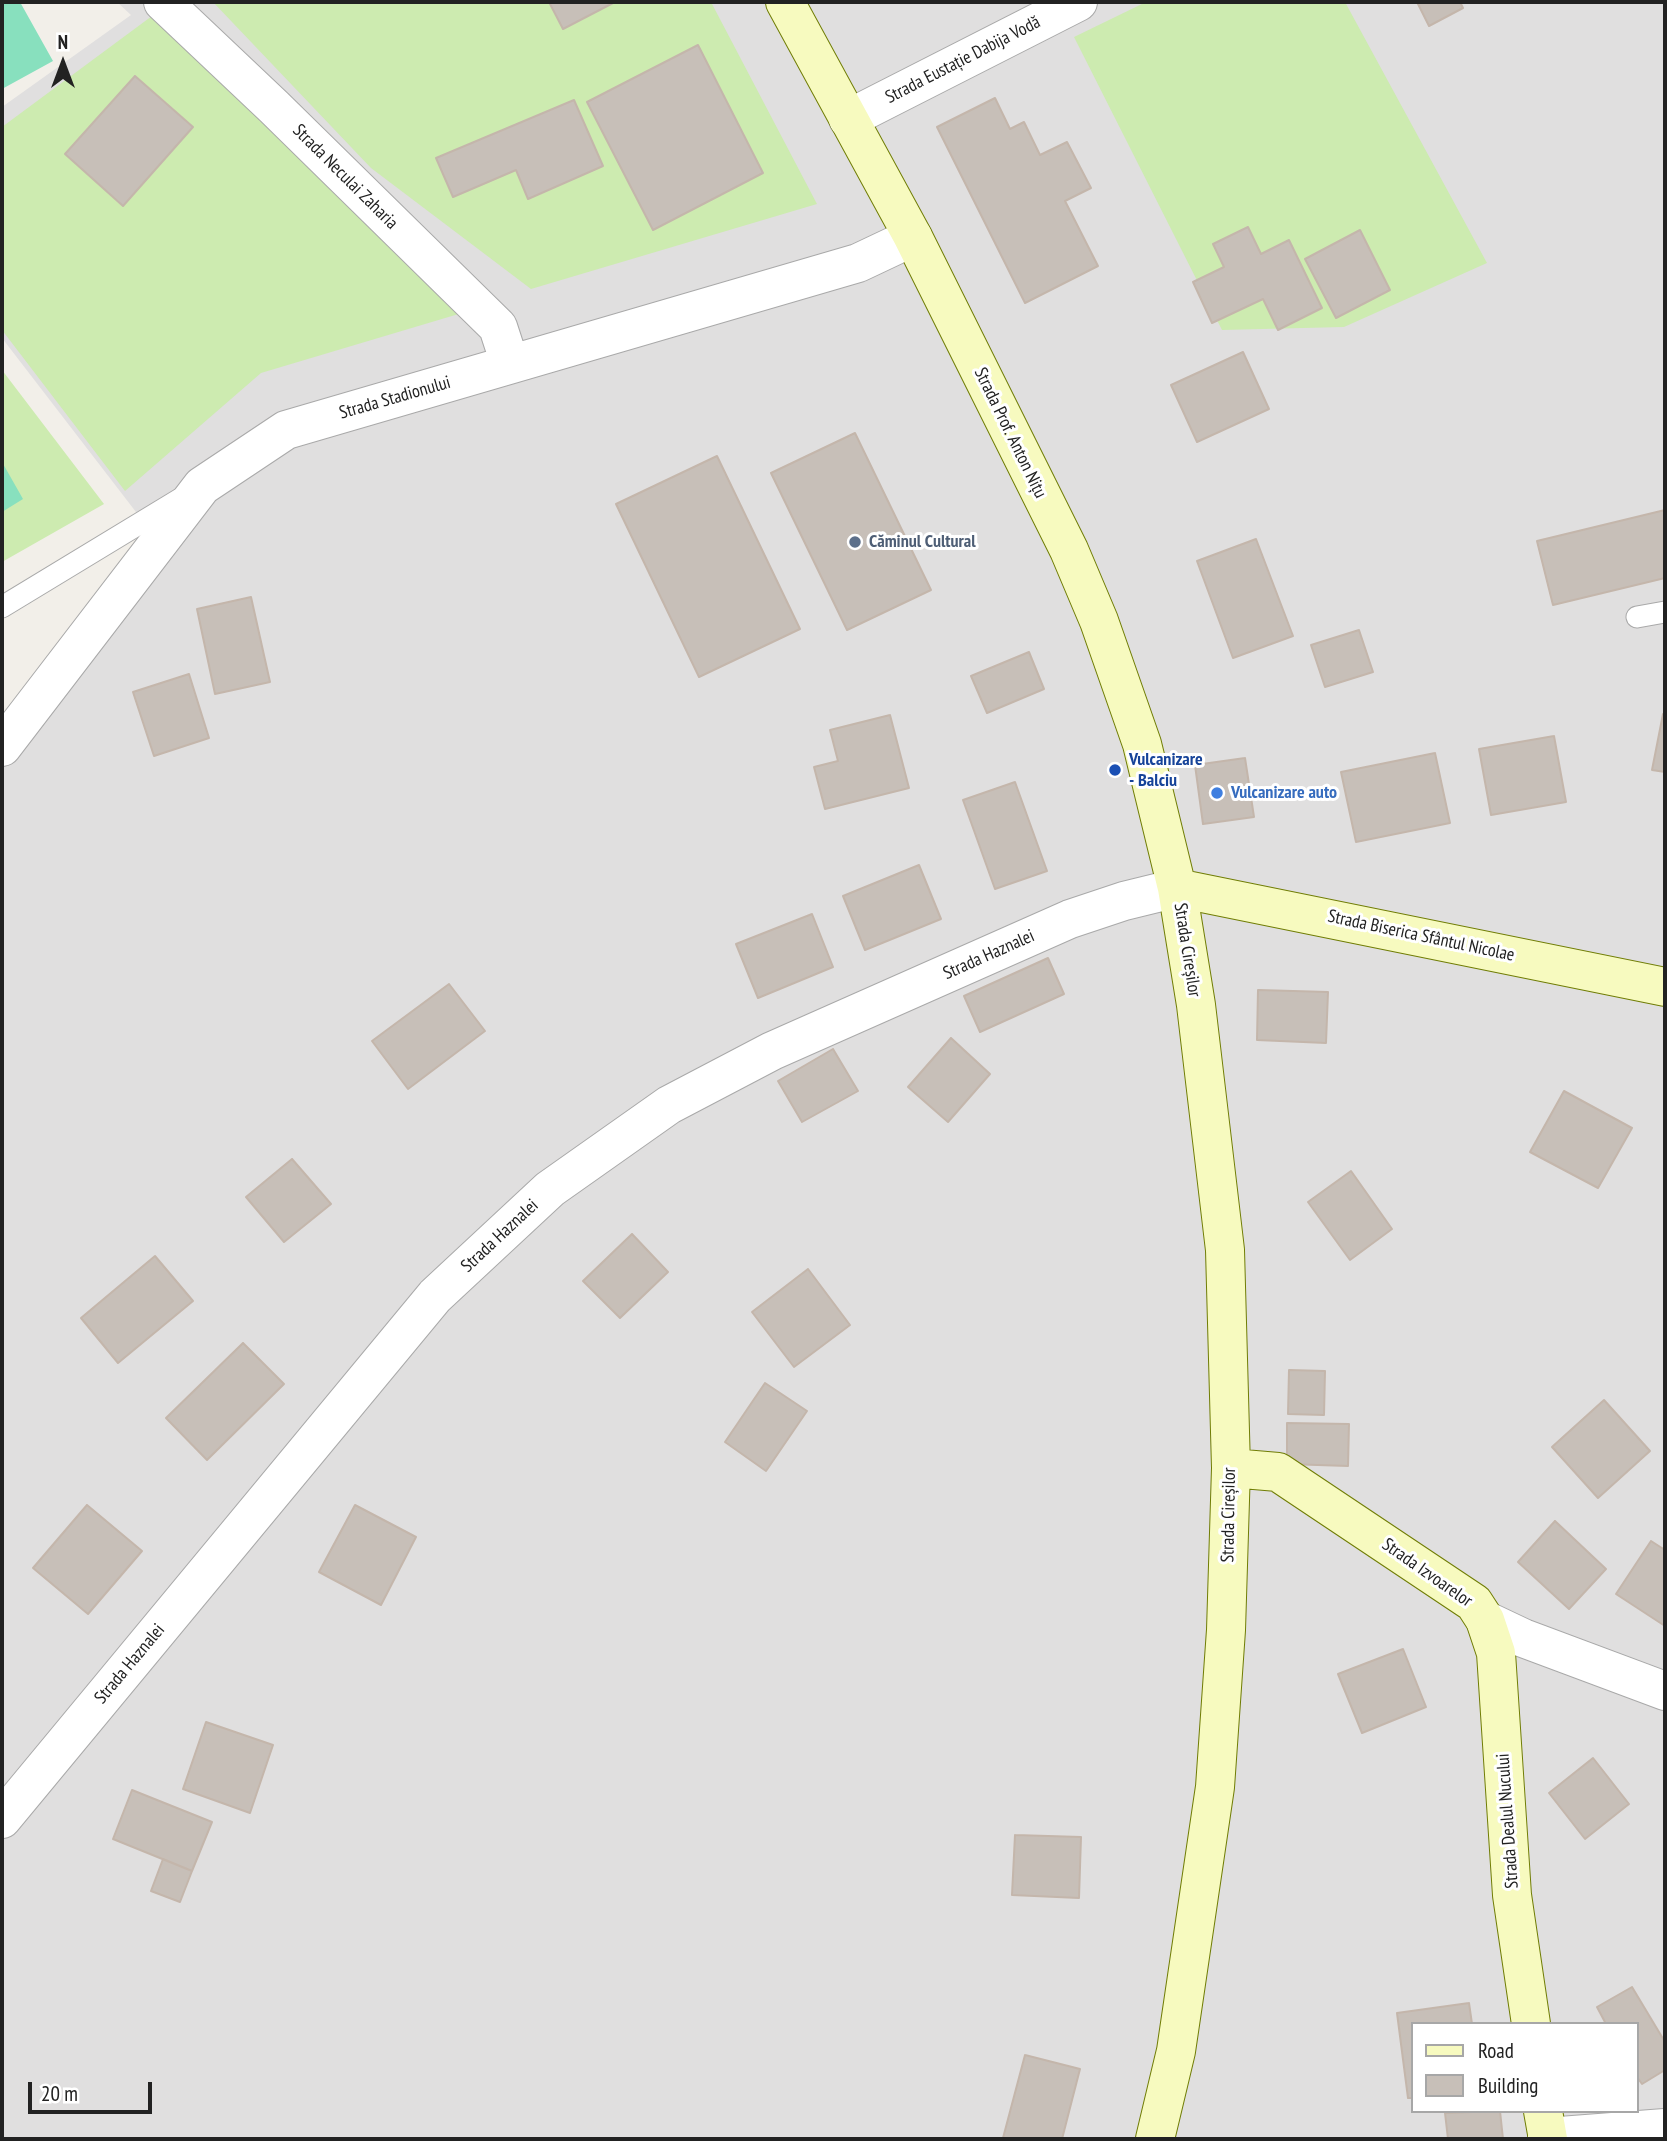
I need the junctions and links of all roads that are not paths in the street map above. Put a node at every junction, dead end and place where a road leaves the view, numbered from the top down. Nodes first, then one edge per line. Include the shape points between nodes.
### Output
1 (163, 2) edge
2 (785, 2) edge
3 (1078, 2) edge
4 (848, 119) junction
5 (913, 237) junction
6 (510, 364) junction
7 (202, 486) junction
8 (2, 607) edge
9 (1665, 612) edge
10 (1637, 617) dead end
11 (2, 747) edge
12 (1177, 888) junction
13 (1665, 987) edge
14 (1231, 1468) junction
15 (1485, 1620) junction
16 (1665, 1692) edge
17 (2, 1819) edge
18 (1531, 2022) edge
19 (1665, 2128) edge
20 (1546, 2129) edge
21 (1156, 2139) edge

1 - 6 street, Strada Neculai Zaharia via 498,327
2 - 4 street, Strada Prof. Anton Nițu
3 - 4 street, Strada Eustație Dabija Vodă
4 - 5 street, Strada Prof. Anton Nițu
5 - 6 street, Strada Stadionului via 858,263
5 - 12 street, Strada Prof. Anton Nițu via 1069,550 1099,621 1142,744
6 - 7 street, Strada Stadionului via 286,430
7 - 8 lane
7 - 11 street, Strada Stadionului
9 - 10 lane
12 - 13 street, Strada Biserica Sfântul Nicolae
12 - 14 street, Strada Cireșilor via 1225,1250
12 - 17 street, Strada Haznalei via 1070,919 772,1051 669,1105 550,1189 435,1296
14 - 15 street, Strada Izvoarelor via 1278,1472 1474,1603
14 - 21 street, Strada Cireșilor via 1215,1787 1176,2051
15 - 16 street, Strada Izvoarelor
15 - 18 street, Strada Dealul Nucului via 1496,1653 1513,1895
19 - 20 street

